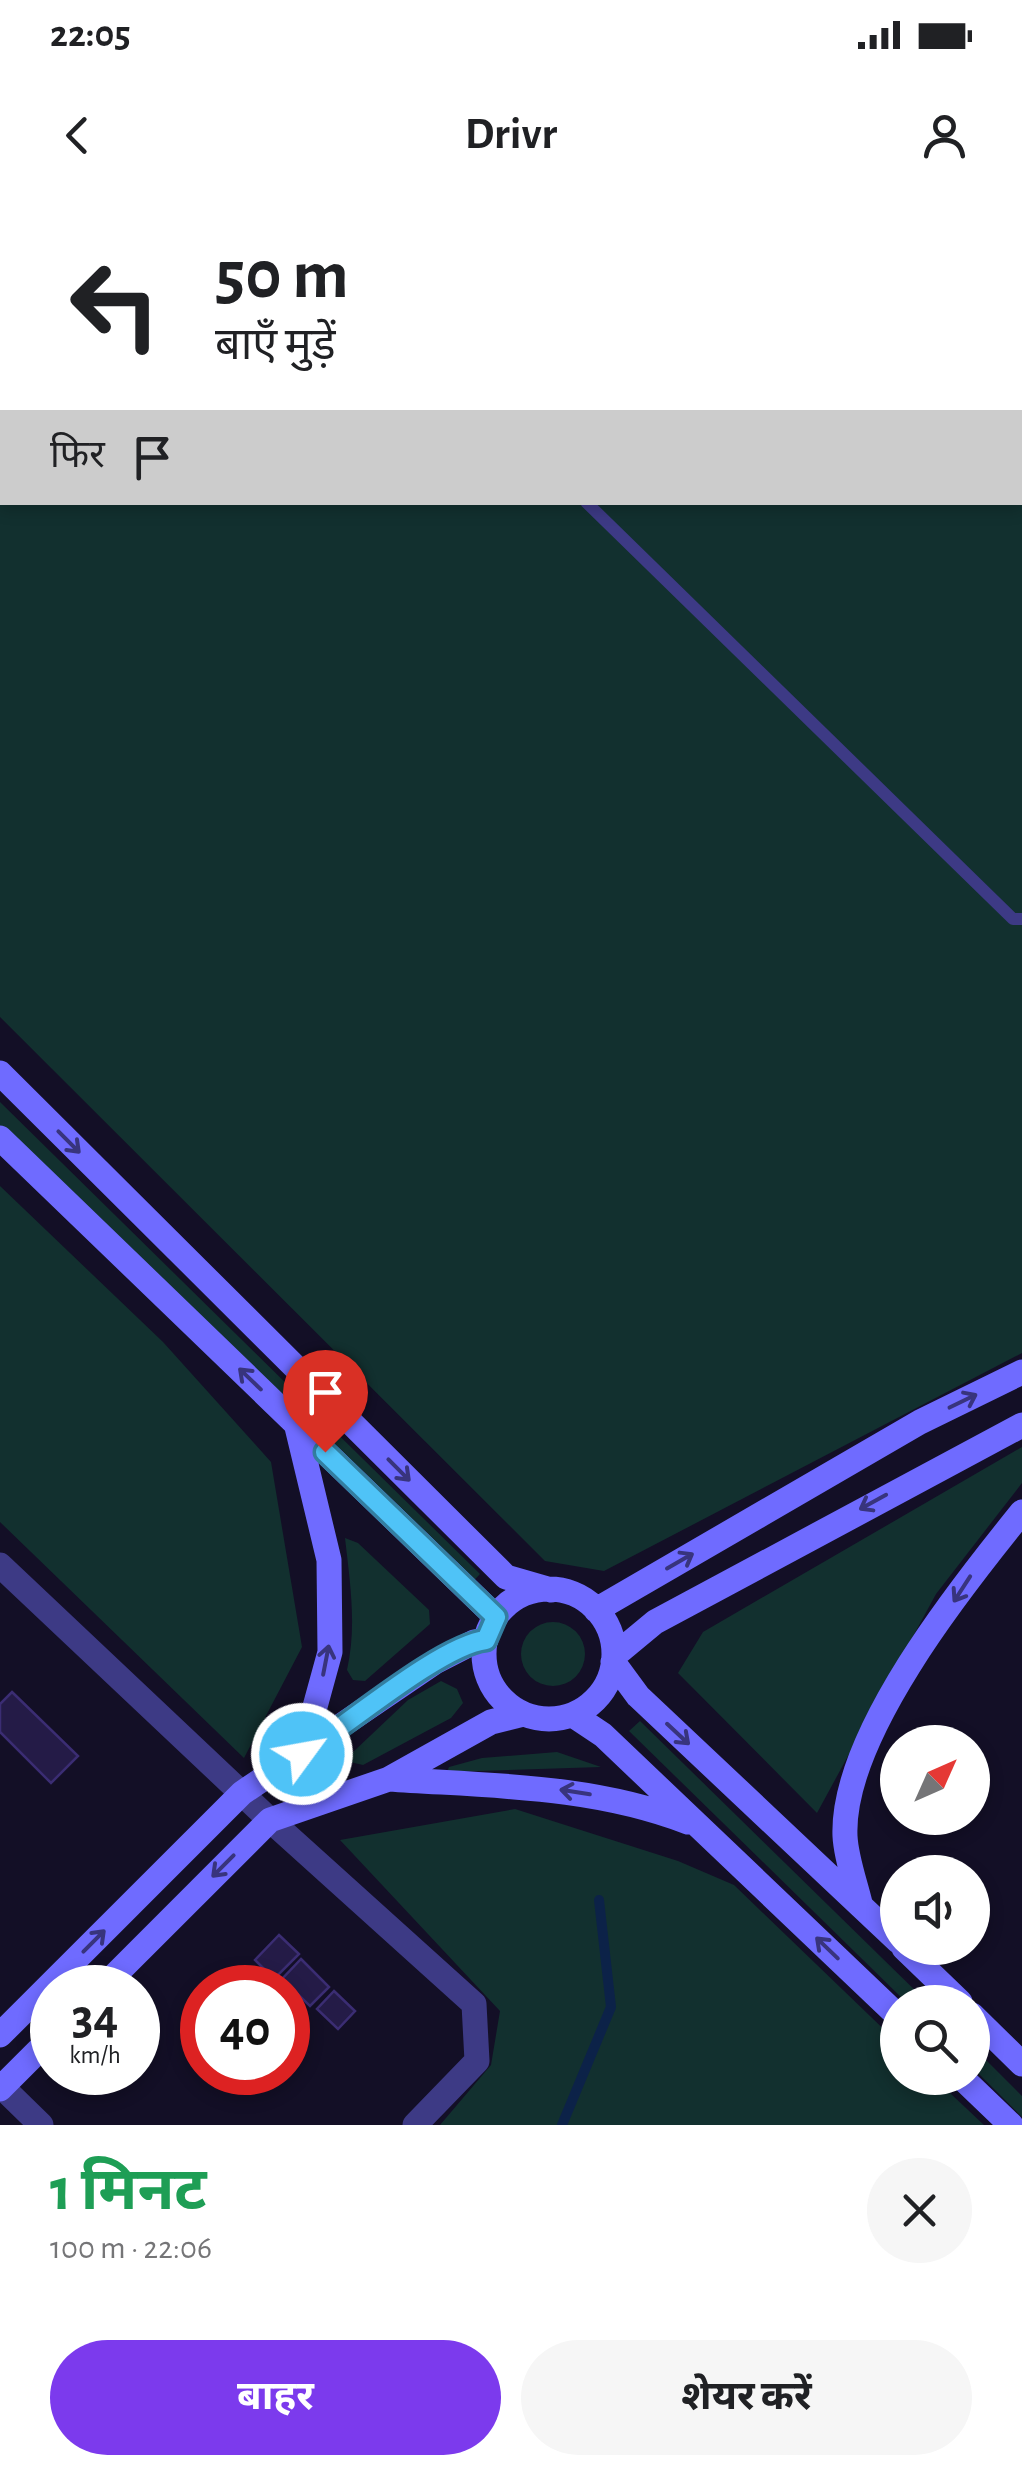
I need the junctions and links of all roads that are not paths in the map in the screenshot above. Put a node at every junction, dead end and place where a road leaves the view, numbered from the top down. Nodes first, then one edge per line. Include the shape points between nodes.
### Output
1 (589, 505) edge
2 (1022, 919) edge
3 (0, 1074) edge
4 (0, 1138) edge
5 (1022, 1372) edge
6 (296, 1424) junction
7 (1022, 1425) edge
8 (1022, 1512) edge
9 (0, 1566) edge
10 (550, 1590) junction
11 (596, 1610) junction
12 (491, 1629) junction
13 (614, 1659) junction
14 (524, 1714) junction
15 (573, 1715) junction
16 (302, 1754) junction
17 (388, 1779) junction
18 (242, 1794) junction
19 (270, 1820) junction
20 (702, 1828) junction
21 (860, 1903) junction
22 (880, 1922) edge
23 (125, 1965) edge
24 (922, 1965) edge
25 (942, 1985) edge
26 (880, 1999) edge
27 (990, 2033) edge
28 (0, 2035) edge
29 (30, 2059) edge
30 (1022, 2064) edge
31 (1, 2087) edge
32 (980, 2095) edge
33 (41, 2125) edge
34 (415, 2125) edge
35 (1011, 2125) edge

1 - 2 lane via 1012,919
3 -> 10 main road via 506,1577
6 -> 4 main road
11 -> 5 main road via 920,1422
6 - 12 main road
16 -> 6 main road via 330,1652 329,1560
7 -> 13 main road via 655,1622
8 -> 21 main road via 970,1575 882,1711 856,1768 845,1836
9 - 18 street
10 - 11 main road
10 - 12 main road via 511,1602
11 - 13 main road
12 - 14 main road via 488,1676 496,1692
12 - 16 main road
13 - 15 main road via 603,1692
13 -> 21 main road via 638,1696
14 - 15 main road
14 - 17 main road via 491,1722
15 - 20 main road
16 - 18 main road
17 - 19 main road
20 -> 17 main road via 639,1804 567,1790
18 - 19 street
28 -> 18 main road
19 -> 23 main road
19 - 34 street via 474,2004 477,2061
26 -> 20 main road
21 - 22 main road
24 - 25 main road
27 - 30 main road
29 - 31 main road
31 - 33 street
32 - 35 main road

